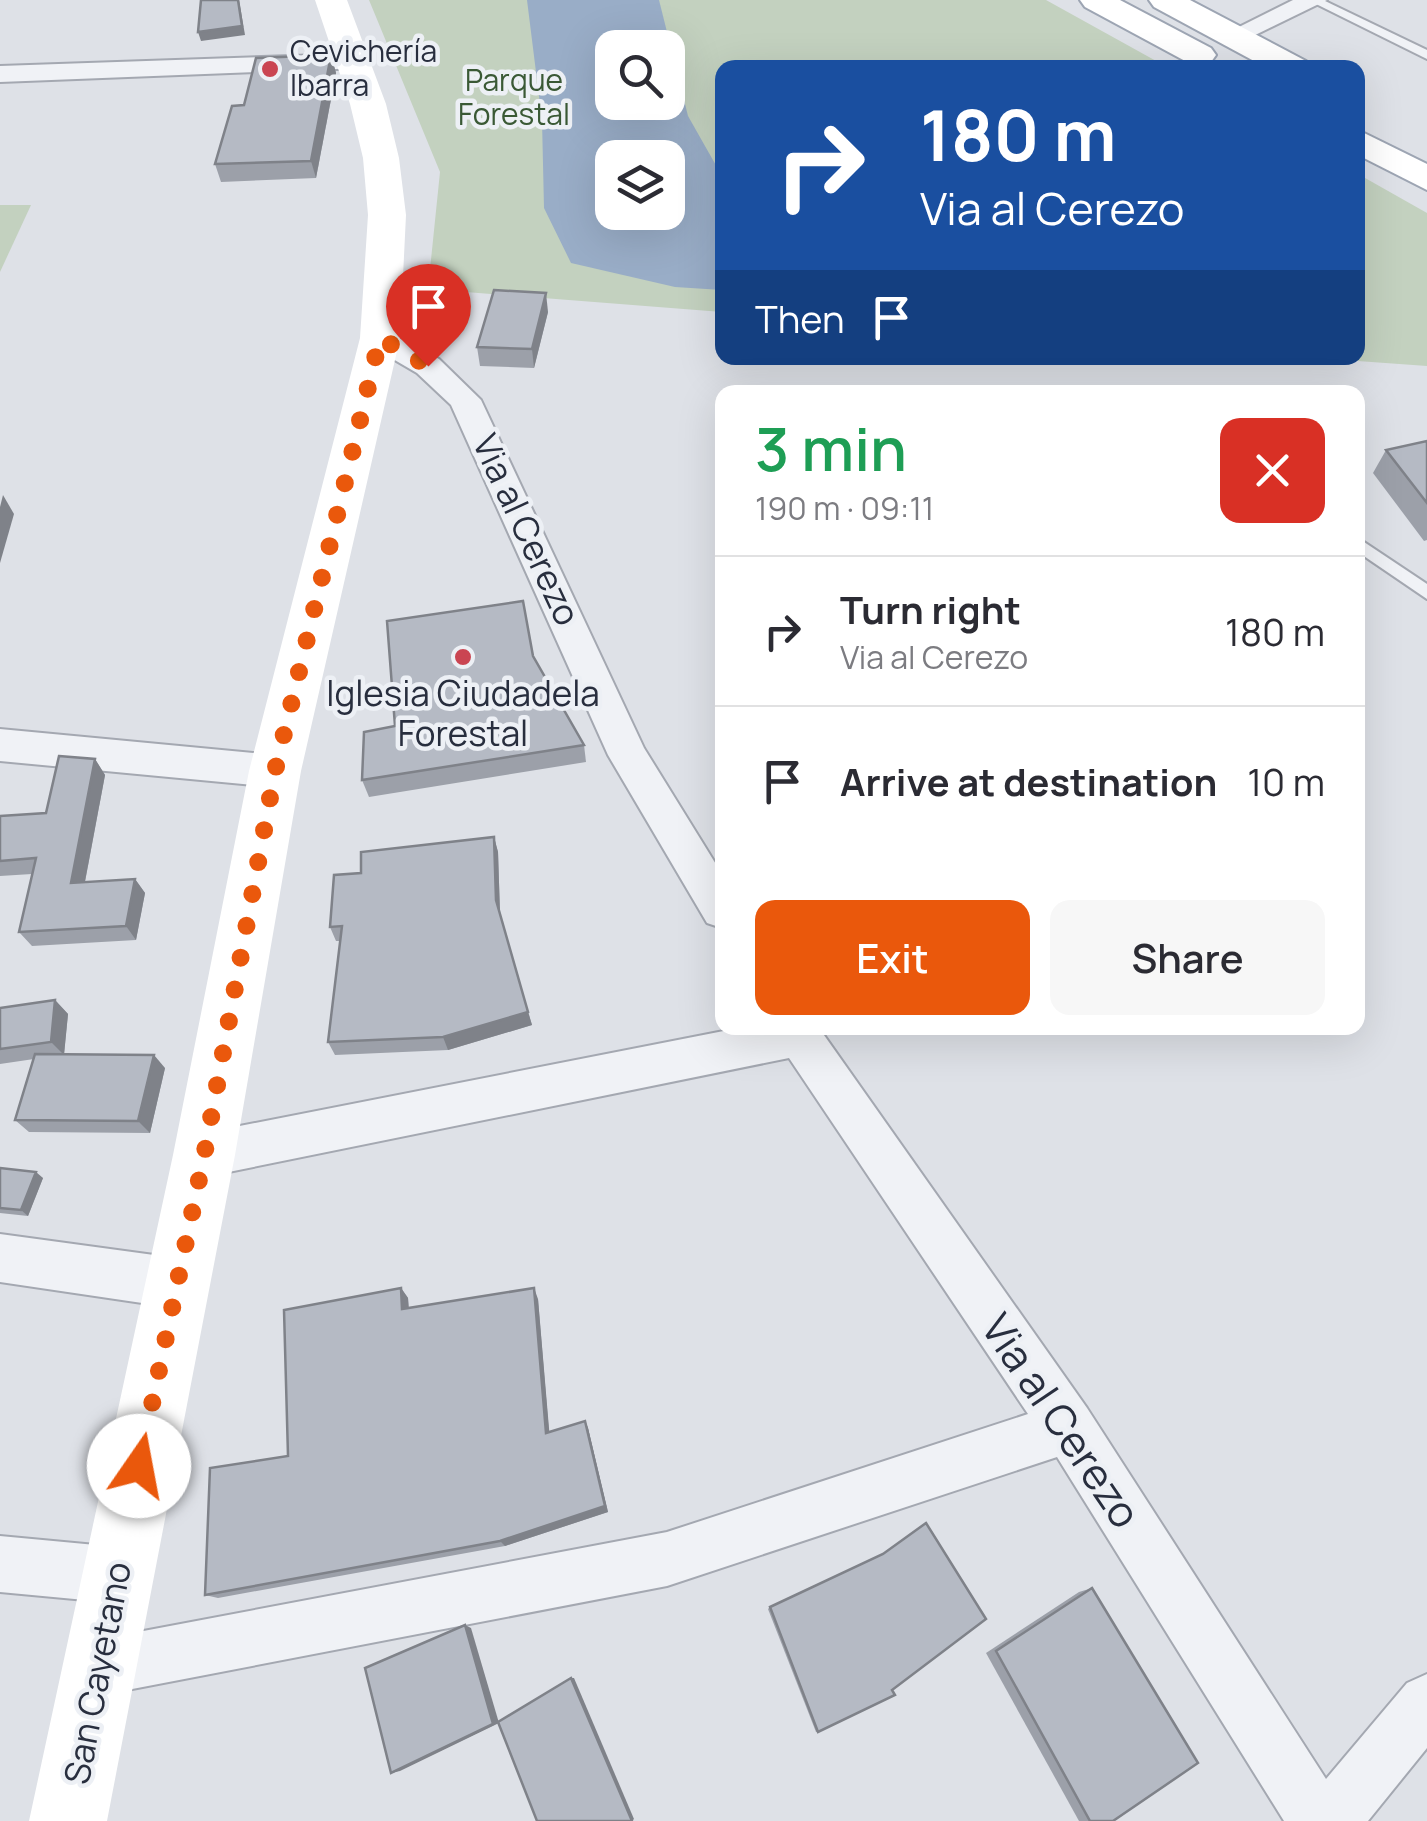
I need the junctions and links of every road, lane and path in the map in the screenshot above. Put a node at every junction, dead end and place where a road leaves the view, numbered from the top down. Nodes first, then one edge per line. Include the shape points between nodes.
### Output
1 (331, 0) edge
2 (1096, 0) edge
3 (1166, 0) edge
4 (1314, 0) edge
5 (1234, 36) junction
6 (1427, 56) edge
7 (1206, 60) edge
8 (1279, 60) edge
9 (353, 62) junction
10 (0, 74) edge
11 (1365, 145) edge
12 (1427, 179) edge
13 (380, 338) junction
14 (1365, 549) edge
15 (1427, 592) edge
16 (0, 745) edge
17 (275, 771) junction
18 (715, 898) edge
19 (782, 1035) edge
20 (798, 1035) edge
21 (204, 1156) junction
22 (0, 1258) edge
23 (176, 1283) junction
24 (1068, 1427) junction
25 (0, 1564) edge
26 (117, 1575) junction
27 (102, 1667) junction
28 (1427, 1704) edge
29 (68, 1821) edge
30 (1318, 1821) edge
31 (1328, 1821) edge

1 - 9 main road, San Cayetano
2 - 7 main road
3 - 5 main road
4 - 5 street
4 - 6 lane
5 - 8 main road
9 - 10 street
9 - 13 main road, San Cayetano via 381,158 387,214
11 - 12 main road
13 - 17 main road, San Cayetano
13 - 18 street, Via al Cerezo via 428,366 466,400 628,755
14 - 15 lane
16 - 17 street
17 - 21 main road, San Cayetano
19 - 21 street
20 - 24 street, Via al Cerezo
21 - 23 main road, San Cayetano
22 - 23 street
23 - 26 main road, San Cayetano
24 - 27 street via 666,1559
24 - 30 street, Via al Cerezo
25 - 26 street
26 - 27 main road, San Cayetano
27 - 29 main road, San Cayetano
28 - 31 street

